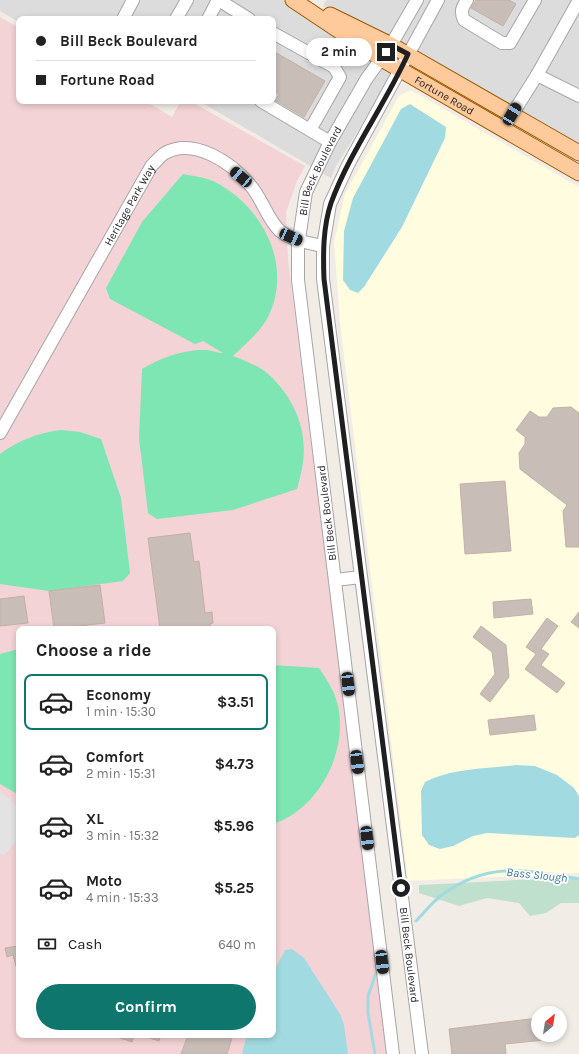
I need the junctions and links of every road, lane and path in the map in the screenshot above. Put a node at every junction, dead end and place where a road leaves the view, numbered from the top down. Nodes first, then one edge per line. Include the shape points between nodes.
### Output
1 (133, 0) edge
2 (186, 0) edge
3 (218, 0) edge
4 (223, 0) edge
5 (293, 0) edge
6 (300, 0) edge
7 (417, 0) edge
8 (438, 0) edge
9 (466, 0) edge
10 (535, 0) edge
11 (578, 3) edge
12 (125, 16) edge
13 (178, 16) edge
14 (210, 16) edge
15 (244, 16) edge
16 (276, 35) edge
17 (391, 45) junction
18 (408, 54) junction
19 (380, 58) junction
20 (401, 70) junction
21 (537, 75) junction
22 (579, 96) edge
23 (266, 104) edge
24 (512, 114) junction
25 (503, 129) junction
26 (310, 130) junction
27 (330, 142) junction
28 (579, 153) edge
29 (579, 173) edge
30 (299, 241) junction
31 (323, 246) junction
32 (0, 433) edge
33 (361, 578) junction
34 (335, 580) junction
35 (393, 1054) edge
36 (422, 1054) edge

1 - 12 street
2 - 13 street
3 - 14 street
4 - 15 street
5 - 19 main road, Fortune Road
6 - 17 main road, Fortune Road
7 - 17 street, Bill Beck Boulevard
8 - 18 street, Bill Beck Boulevard
9 - 10 street via 461,14 464,20 502,43 510,43
11 - 21 street
16 - 26 street via 334,67 340,77
17 - 18 main road, Fortune Road
17 - 19 street, Bill Beck Boulevard
18 - 20 street, Bill Beck Boulevard
18 - 24 main road, Fortune Road
19 - 20 main road, Fortune Road
19 - 27 street, Bill Beck Boulevard
20 - 25 main road, Fortune Road
20 - 31 street, Bill Beck Boulevard via 330,204
21 - 22 street
21 - 24 street
23 - 26 street
24 - 25 street
24 - 28 main road, Fortune Road
25 - 29 main road, Fortune Road
26 - 27 street
27 - 30 street, Bill Beck Boulevard via 306,192
30 - 31 street, Heritage Park Way
30 - 32 street, Heritage Park Way via 279,230 250,185 222,161 203,150 182,148 165,153 152,166
30 - 34 street, Bill Beck Boulevard via 298,280
31 - 33 street, Bill Beck Boulevard via 324,279
33 - 34 street
33 - 36 street, Bill Beck Boulevard
34 - 35 street, Bill Beck Boulevard

